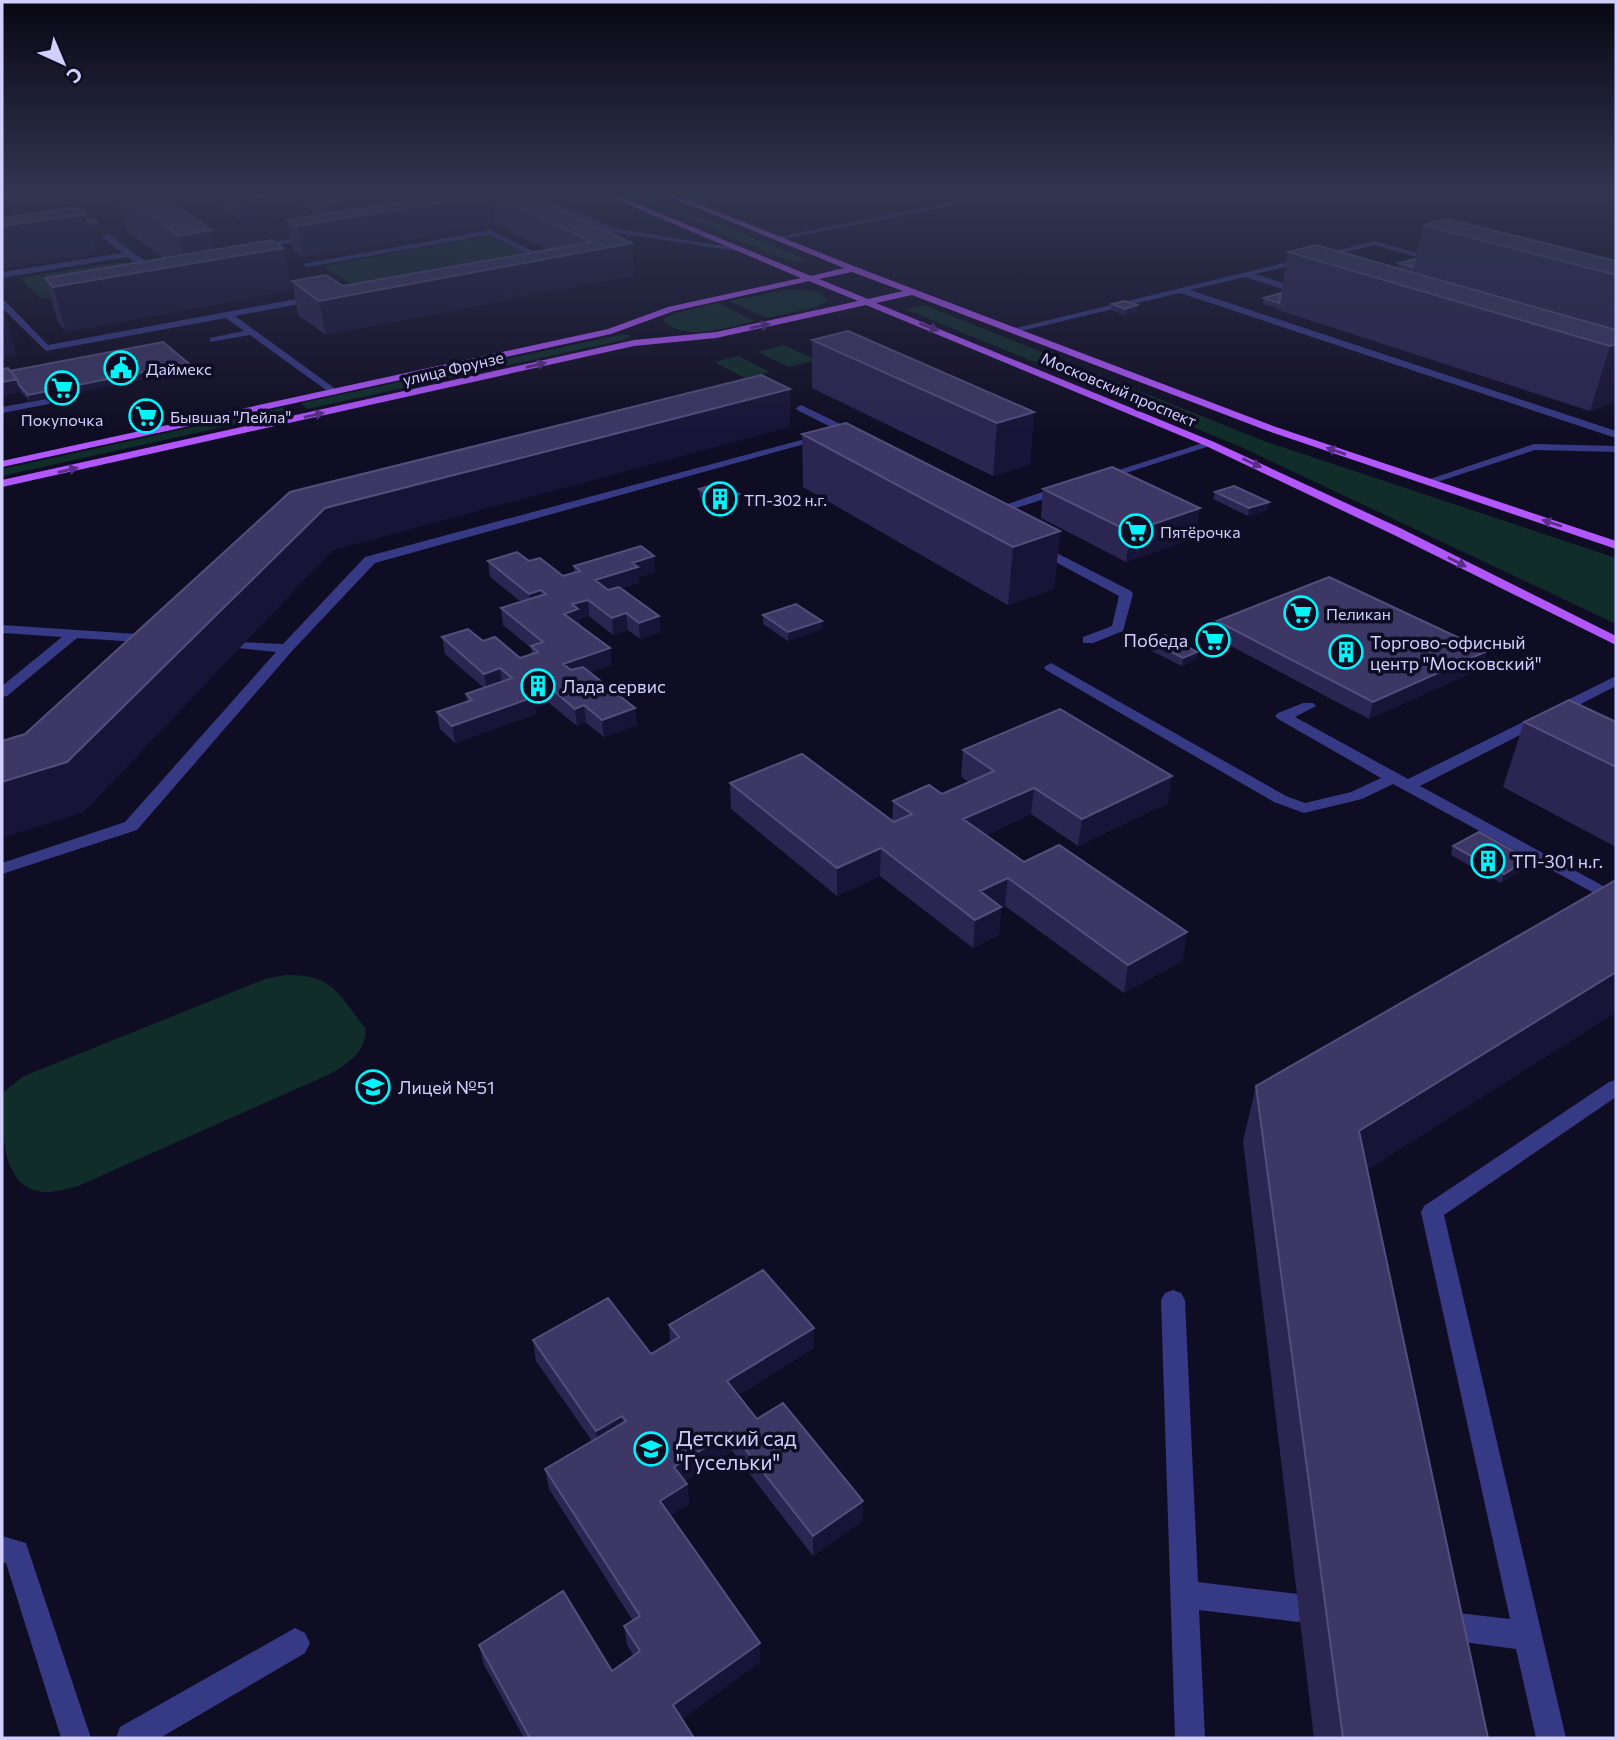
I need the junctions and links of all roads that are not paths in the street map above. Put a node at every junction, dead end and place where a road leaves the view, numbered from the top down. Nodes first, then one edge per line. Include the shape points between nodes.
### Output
1 (154, 272) edge
2 (791, 272) edge
3 (838, 272) edge
4 (861, 272) edge
5 (1252, 272) edge
6 (1245, 274) junction
7 (807, 279) junction
8 (164, 280) edge
9 (1180, 290) junction
10 (912, 292) junction
11 (1311, 295) edge
12 (323, 297) edge
13 (2, 303) edge
14 (865, 303) junction
15 (228, 314) junction
16 (655, 323) junction
17 (1013, 330) junction
18 (611, 331) junction
19 (252, 332) junction
20 (700, 336) junction
21 (213, 340) dead end
22 (634, 344) junction
23 (333, 392) junction
24 (44, 402) edge
25 (801, 408) dead end
26 (2, 410) edge
27 (848, 431) junction
28 (1616, 435) edge
29 (872, 443) edge
30 (1210, 444) junction
31 (1613, 448) edge
32 (2, 464) edge
33 (1427, 482) junction
34 (1083, 483) edge
35 (2, 484) edge
36 (1069, 487) edge
37 (990, 502) edge
38 (1002, 508) junction
39 (999, 528) edge
40 (1022, 540) edge
41 (1616, 545) edge
42 (2, 629) edge
43 (74, 634) junction
44 (162, 640) edge
45 (1088, 640) dead end
46 (1616, 641) edge
47 (243, 645) dead end
48 (287, 649) junction
49 (1051, 667) dead end
50 (1616, 680) edge
51 (2, 693) edge
52 (1308, 706) dead end
53 (1400, 782) junction
54 (2, 869) edge
55 (1616, 900) edge
56 (1616, 1087) edge
57 (1173, 1300) dead end
58 (2, 1549) edge
59 (1186, 1594) junction
60 (1298, 1608) dead end
61 (1427, 1623) edge
62 (1528, 1636) junction
63 (295, 1643) dead end
64 (76, 1738) edge
65 (131, 1738) edge
66 (1190, 1738) edge
67 (1551, 1738) edge

1 - 8 street
2 - 7 main road, Московский проспект
3 - 7 main road, улица Фрунзе
4 - 10 main road, Московский проспект
5 - 6 street
6 - 9 street
6 - 11 street
7 - 14 main road, Московский проспект
7 - 16 main road, улица Фрунзе
9 - 17 street
9 - 28 street
10 - 14 main road, улица Фрунзе
10 - 17 main road, Московский проспект
12 - 15 street
13 - 15 street via 46,348
20 -> 14 main road, улица Фрунзе
14 -> 30 main road, Московский проспект
15 - 19 street
16 - 18 main road, улица Фрунзе
16 - 20 main road via 673,335
33 -> 17 main road, Московский проспект via 1272,429
18 - 22 main road via 641,333 643,339
18 - 23 main road, улица Фрунзе
19 - 21 street
19 - 23 street
20 - 22 main road, улица Фрунзе
35 -> 22 main road, улица Фрунзе
23 - 32 main road, улица Фрунзе
24 - 26 street
25 - 27 street
27 - 29 street
27 - 48 street via 828,440 370,559
30 - 34 street
30 -> 46 main road, Московский проспект
31 - 33 street via 1534,447
41 -> 33 main road, Московский проспект
36 - 38 street
37 - 38 street
38 - 39 street via 976,516
40 - 45 street via 1126,594 1118,628
42 - 43 street
43 - 44 street
43 - 51 street
47 - 48 street
48 - 54 street via 131,827
49 - 53 street via 1279,799 1304,808
50 - 53 street
52 - 53 street via 1283,716
53 - 55 street
56 - 62 street via 1432,1212
57 - 59 street
58 - 64 street via 16,1552
59 - 60 street
59 - 66 street
61 - 62 street
62 - 67 street
63 - 65 street

